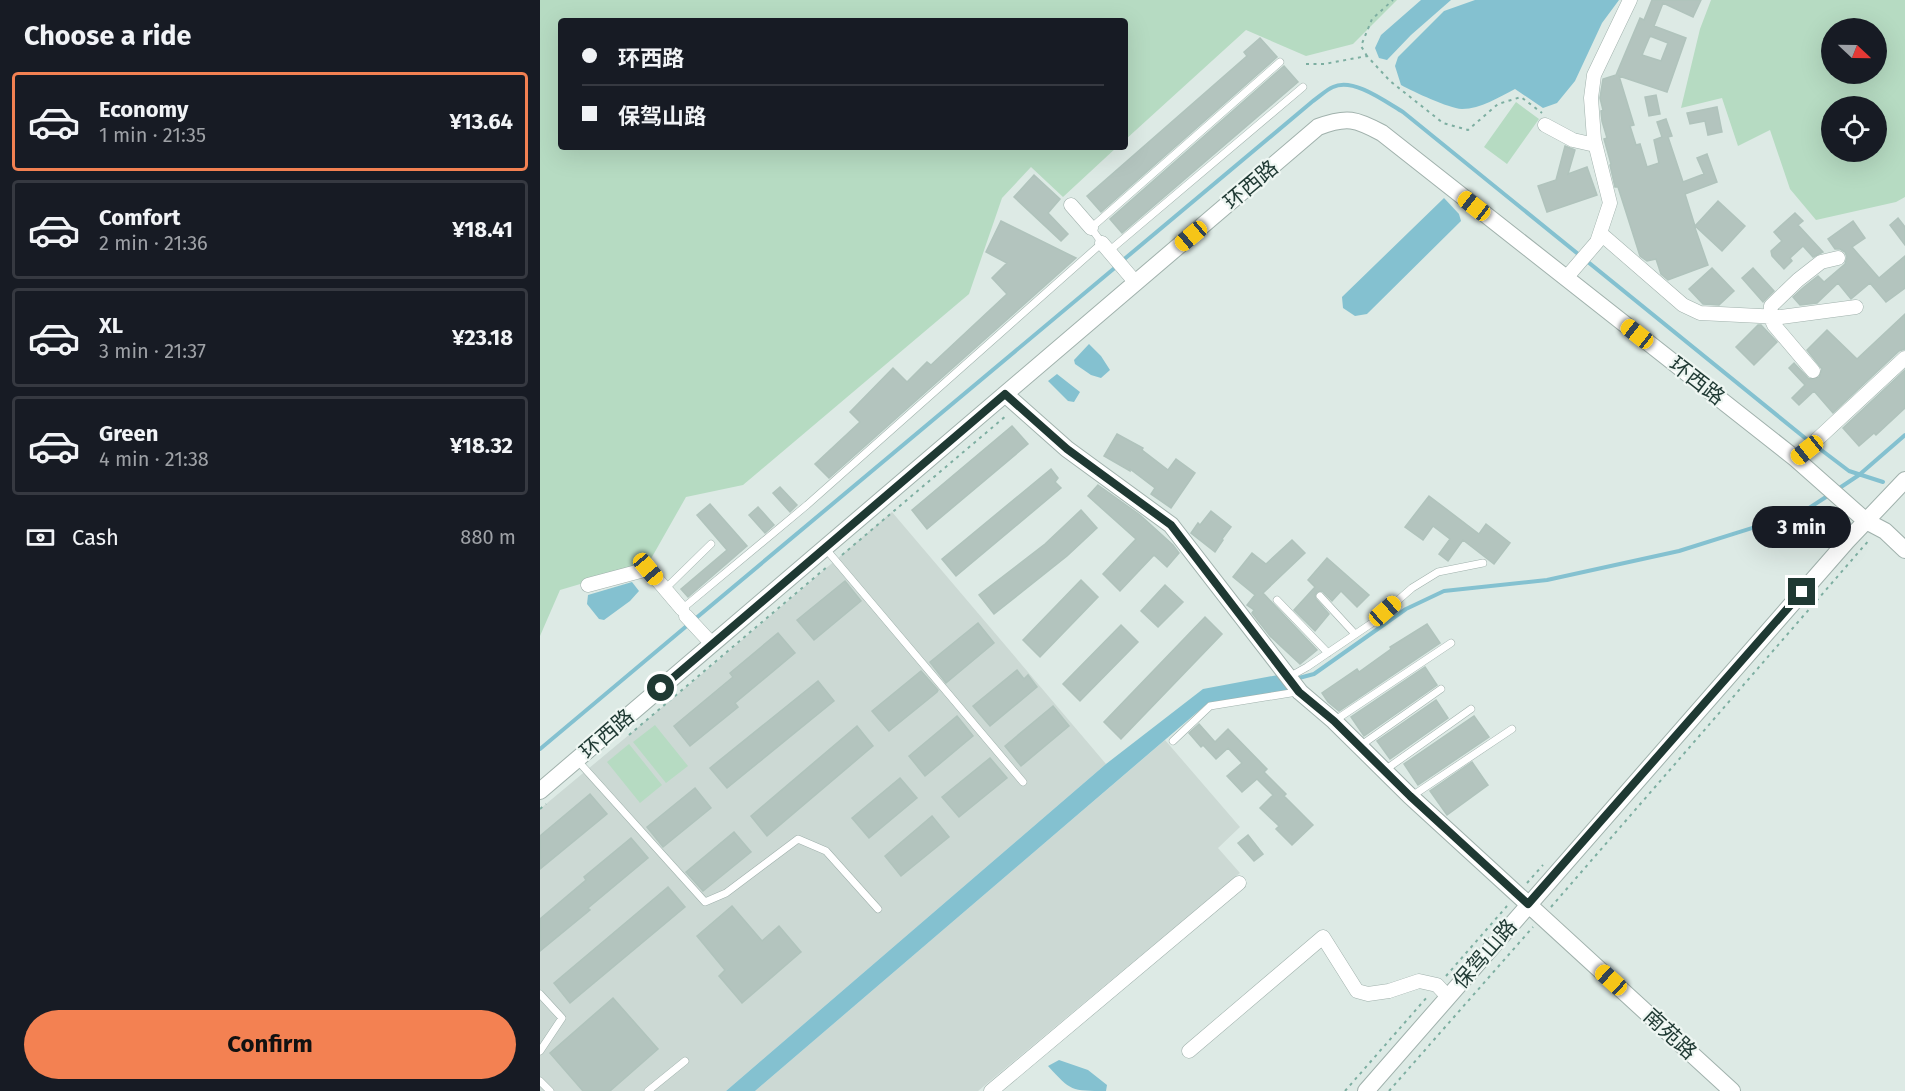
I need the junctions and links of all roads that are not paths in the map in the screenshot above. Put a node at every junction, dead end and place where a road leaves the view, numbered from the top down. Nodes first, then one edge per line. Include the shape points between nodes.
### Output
1 (1630, 0) edge
2 (1280, 62) dead end
3 (1303, 87) dead end
4 (1545, 125) road end
5 (1595, 145) junction
6 (1071, 205) dead end
7 (1091, 228) junction
8 (1599, 238) junction
9 (1108, 251) junction
10 (1838, 258) dead end
11 (1566, 278) junction
12 (1136, 283) junction
13 (1856, 307) dead end
14 (1770, 316) junction
15 (1905, 358) edge
16 (1813, 371) dead end
17 (1005, 394) junction
18 (1802, 454) junction
19 (1905, 480) edge
20 (1873, 525) junction
21 (711, 544) dead end
22 (825, 548) junction
23 (1905, 550) edge
24 (1483, 563) dead end
25 (588, 585) dead end
26 (665, 589) junction
27 (1320, 596) dead end
28 (1277, 600) dead end
29 (684, 613) junction
30 (1355, 634) junction
31 (1451, 643) dead end
32 (712, 645) junction
33 (1328, 653) junction
34 (1288, 677) junction
35 (1442, 689) dead end
36 (1299, 692) junction
37 (1471, 709) dead end
38 (1334, 721) junction
39 (1512, 729) dead end
40 (1173, 741) dead end
41 (1359, 746) junction
42 (577, 760) junction
43 (1384, 771) junction
44 (1023, 782) dead end
45 (540, 791) edge
46 (1410, 796) junction
47 (1239, 883) dead end
48 (1528, 904) junction
49 (878, 909) dead end
50 (540, 994) edge
51 (1448, 997) junction
52 (1189, 1051) dead end
53 (540, 1052) edge
54 (685, 1061) dead end
55 (540, 1082) edge
56 (550, 1091) edge
57 (648, 1091) edge
58 (991, 1091) edge
59 (1366, 1091) edge
60 (1732, 1091) edge

1 - 5 street via 1594,75 1590,98
2 - 7 lane
3 - 9 lane
4 - 5 street via 1573,140
5 - 8 street via 1610,203
6 - 7 street
7 - 9 lane
8 - 11 street
8 - 14 street via 1683,305 1700,314
9 - 12 street
9 - 29 lane
10 - 14 street via 1821,262 1798,280 1771,306
11 - 12 street, 环西路 via 1382,133 1362,122 1337,120 1318,128
11 - 18 street, 环西路
12 - 17 street, 环西路
13 - 14 street
14 - 16 street via 1774,326
15 - 18 street
17 - 22 street, 环西路
17 - 34 street, 南苑路 via 1067,449 1171,525
18 - 20 street, 环西路 via 1833,492
19 - 20 street, 保驾山路
20 - 23 street, 环西路
20 - 48 street, 保驾山路 via 1847,541
21 - 26 lane
22 - 32 street, 环西路
22 - 44 lane
24 - 30 lane via 1438,572
25 - 26 street via 648,569
26 - 29 street
27 - 30 lane
28 - 33 lane
29 - 32 street
30 - 33 lane
31 - 38 lane
32 - 42 street, 环西路
33 - 34 lane
34 - 36 street, 南苑路
35 - 41 lane
36 - 38 street, 南苑路
36 - 40 lane via 1210,706
37 - 43 lane
38 - 41 street, 南苑路
39 - 46 lane
41 - 43 street, 南苑路
42 - 45 street, 环西路
42 - 49 lane via 705,902 726,892 798,839 826,850
43 - 46 street, 南苑路
46 - 48 street, 南苑路
47 - 58 street
48 - 51 street, 保驾山路
48 - 60 street, 南苑路
50 - 53 lane via 562,1018
51 - 52 street via 1437,985 1419,981 1389,991 1357,991 1323,937
51 - 59 street, 保驾山路
54 - 57 lane
55 - 56 lane

